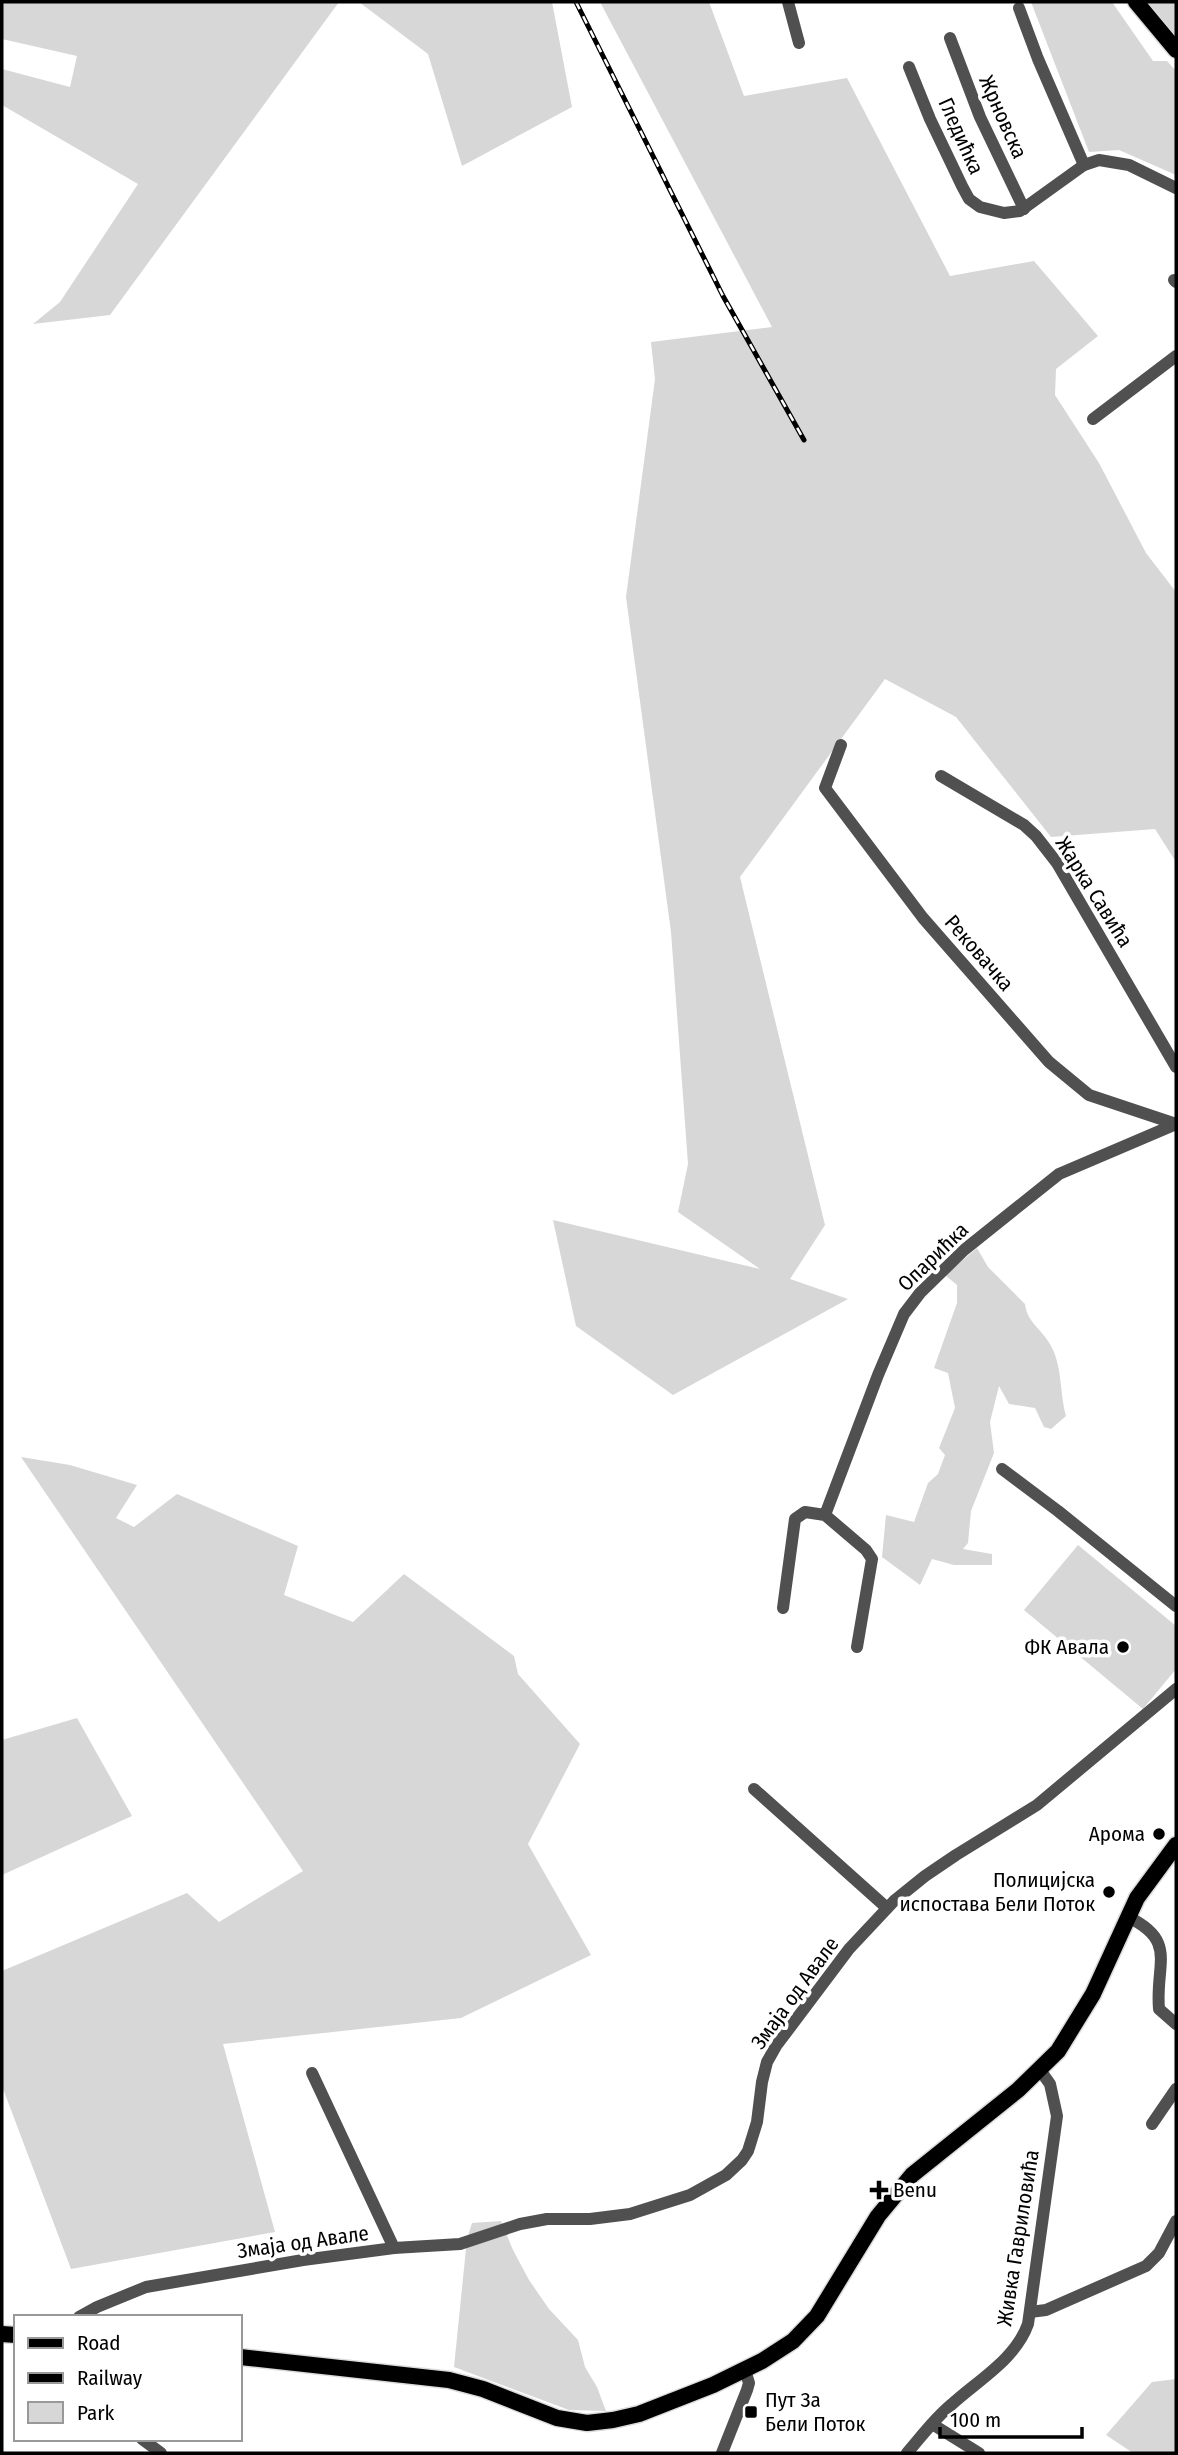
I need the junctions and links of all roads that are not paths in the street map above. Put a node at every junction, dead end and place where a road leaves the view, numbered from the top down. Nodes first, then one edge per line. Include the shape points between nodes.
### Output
1 (788, 2) edge
2 (1136, 2) edge
3 (1019, 8) dead end
4 (950, 38) dead end
5 (799, 43) dead end
6 (1176, 50) edge
7 (909, 67) dead end
8 (1084, 165) junction
9 (1176, 188) edge
10 (1024, 209) junction
11 (1174, 362) edge
12 (1093, 419) dead end
13 (841, 745) dead end
14 (941, 776) dead end
15 (1176, 1067) edge
16 (1176, 1124) edge
17 (1002, 1469) dead end
18 (824, 1515) junction
19 (1176, 1606) edge
20 (783, 1608) dead end
21 (857, 1647) dead end
22 (1176, 1689) edge
23 (754, 1789) dead end
24 (1176, 1845) edge
25 (887, 1908) junction
26 (1128, 1917) junction
27 (1176, 2024) edge
28 (1040, 2070) junction
29 (312, 2073) dead end
30 (1176, 2090) edge
31 (1152, 2124) dead end
32 (1176, 2221) edge
33 (394, 2248) junction
34 (1030, 2312) junction
35 (83, 2315) edge
36 (242, 2357) edge
37 (746, 2370) junction
38 (932, 2424) junction
39 (145, 2441) edge
40 (161, 2453) edge
41 (722, 2453) edge
42 (907, 2453) edge
43 (979, 2453) edge

1 - 5 street
2 - 6 main road
3 - 8 street
4 - 10 street, Жрновска via 979,117
7 - 10 street, Гледићка via 969,199 1004,213
8 - 9 street via 1114,161
8 - 10 street
11 - 12 street
13 - 16 street, Рековачка via 824,789 923,918 1041,1054 1089,1095
14 - 15 street, Жарка Савића via 1037,836
16 - 18 street, Опарићка via 1059,1174 964,1250 920,1293 904,1314
17 - 19 street
18 - 20 street via 805,1512 795,1519
18 - 21 street via 872,1559
22 - 25 street, Змаја од Авале via 1037,1805 925,1875
23 - 25 street
24 - 26 main road
25 - 33 street, Змаја од Авале via 849,1949 776,2046 767,2062 752,2141 742,2160 726,2175 690,2195 630,2214 538,2220 460,2244
26 - 27 street via 1151,1929 1161,1941 1158,2009
26 - 28 main road via 1082,2013 1065,2042
28 - 34 street, Живка Гавриловића via 1051,2084 1057,2116
28 - 37 main road via 912,2175 878,2216 810,2324 786,2346
29 - 33 street
30 - 31 street
32 - 34 street via 1159,2253 1146,2266 1046,2310
33 - 35 street, Змаја од Авале via 146,2287
34 - 38 street, Живка Гавриловића via 1025,2333 1014,2348
36 - 37 main road via 449,2380 548,2416 587,2423 639,2413
37 - 41 street via 747,2390
38 - 42 street, Живка Гавриловића
38 - 43 street
39 - 40 street

